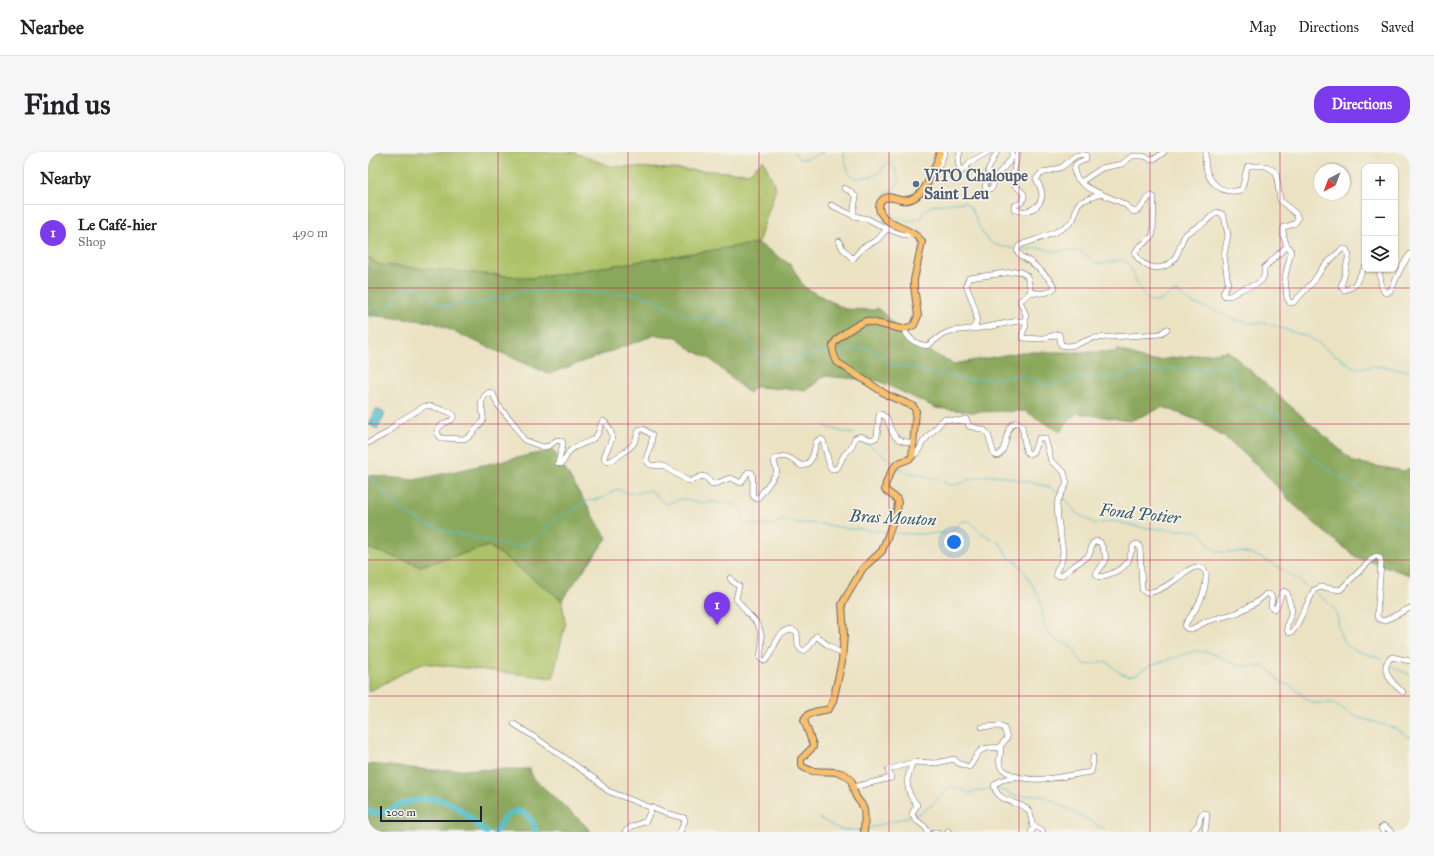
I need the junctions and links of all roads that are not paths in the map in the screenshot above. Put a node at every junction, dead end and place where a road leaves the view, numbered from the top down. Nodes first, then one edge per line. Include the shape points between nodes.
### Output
1 (940, 152) edge
2 (945, 152) edge
3 (960, 152) edge
4 (988, 152) edge
5 (997, 152) edge
6 (1012, 152) edge
7 (1018, 152) edge
8 (1164, 152) edge
9 (1206, 152) edge
10 (934, 170) junction
11 (1081, 182) junction
12 (844, 188) dead end
13 (1102, 194) junction
14 (831, 205) dead end
15 (854, 216) junction
16 (887, 229) junction
17 (913, 234) junction
18 (839, 241) dead end
19 (1287, 246) junction
20 (1410, 254) edge
21 (1362, 272) edge
22 (1379, 272) edge
23 (1031, 292) junction
24 (1025, 321) junction
25 (904, 329) junction
26 (972, 329) junction
27 (1167, 329) dead end
28 (368, 443) edge
29 (914, 443) junction
30 (913, 454) junction
31 (730, 578) dead end
32 (1410, 608) edge
33 (842, 654) junction
34 (1410, 661) edge
35 (1403, 692) dead end
36 (514, 724) dead end
37 (982, 727) dead end
38 (999, 748) junction
39 (1093, 757) dead end
40 (912, 762) junction
41 (1015, 776) junction
42 (853, 787) junction
43 (652, 808) junction
44 (864, 829) edge
45 (1032, 829) edge
46 (1410, 829) edge
47 (625, 832) edge
48 (680, 832) edge
49 (928, 832) edge
50 (1043, 832) edge
51 (1192, 832) edge
52 (1205, 832) edge
53 (1383, 832) edge
54 (1392, 832) edge
55 (1409, 832) edge

1 - 10 main road
2 - 10 street via 938,168
3 - 4 street via 959,166 962,171 970,162
5 - 6 street via 988,170 985,186 987,190 992,188 997,176 1012,157
7 - 11 street via 1012,179 1025,198 1022,203 1014,206 1016,210 1028,211 1038,206 1042,196 1037,176 1063,166 1072,157 1082,154 1086,155 1086,159 1075,167 1076,176
8 - 11 street via 1152,159 1132,156 1122,164 1102,168
9 - 19 street via 1206,173 1224,190 1240,190 1248,166 1266,166 1276,172 1280,200 1298,218 1294,225 1283,229
10 - 17 main road via 927,184 911,199 903,201 886,197 880,202 879,210 884,218
11 - 13 street
12 - 15 street via 856,196
13 - 19 street via 1126,204 1134,212 1139,210 1149,197 1154,197 1153,234 1137,248 1136,253 1142,262 1154,268 1170,264 1190,231 1205,223 1217,212 1222,214 1228,235 1224,255 1228,283 1223,292 1225,296 1233,295 1262,280 1264,268
13 - 23 street via 1079,202 1074,218 1057,231 1023,244 1018,249 1020,255 1032,263 1055,287 1048,292
14 - 15 street
15 - 16 street via 868,219
16 - 17 street via 904,235
16 - 18 street via 878,240 862,248 853,259
17 - 25 main road via 922,245 914,286 918,316 914,325
19 - 21 street via 1291,250 1285,277 1290,303 1294,302 1342,249 1349,255 1341,286 1343,289 1354,286
20 - 22 street via 1387,293 1382,288
23 - 24 street via 1020,301 1026,315
23 - 26 street via 1027,276 1020,271 969,278 966,284 978,318
24 - 26 street
24 - 27 street via 1026,326 1021,335 1023,338 1041,339 1058,334 1063,346 1075,345 1093,338 1155,335
25 - 26 street via 909,338 927,346 946,332
25 - 29 main road via 866,320 837,339 832,347 837,362 887,395 913,406 916,411
28 - 29 street via 425,406 454,415 452,420 438,428 438,436 464,439 469,437 483,420 480,407 489,392 493,394 498,405 524,440 543,447 557,440 562,441 558,463 563,463 574,447 592,440 603,421 613,434 604,458 607,462 631,446 640,429 643,429 652,435 652,445 646,460 650,465 663,466 688,481 706,477 712,484 731,478 741,483 748,472 752,473 753,496 756,499 776,474 776,459 788,457 806,466 813,457 816,442 820,439 826,444 830,467 835,469 851,448 854,438 860,436 871,440 877,437 881,414 887,418 896,439
29 - 30 main road
30 - 32 street via 917,453 923,442 944,420 966,419 969,426 982,428 986,431 994,454 998,456 1014,422 1022,426 1026,451 1029,454 1033,452 1039,438 1045,438 1051,460 1064,472 1067,483 1057,506 1063,552 1056,575 1060,576 1087,557 1092,544 1096,541 1100,542 1106,554 1105,563 1096,574 1101,577 1124,566 1134,545 1138,544 1142,589 1146,593 1167,585 1193,568 1201,567 1206,574 1204,593 1186,623 1185,627 1188,629 1237,613 1266,594 1271,595 1271,606 1275,609 1284,590 1291,607 1287,625 1290,633 1296,628 1314,590 1321,587 1340,590 1377,556 1381,563 1379,619 1384,621
30 - 33 main road via 910,459 897,464 884,487 886,492 896,497 898,503 882,551 863,568 842,604
31 - 33 street via 739,586 736,599 759,629 763,647 760,658 762,660 768,658 780,636 792,630 797,633 798,646 801,650 807,649 816,636
33 - 42 main road via 831,707 805,717 813,747 800,763 806,769 844,774
34 - 35 street via 1392,657 1386,665 1389,677
36 - 43 street via 595,779 608,791
37 - 38 street via 1004,728 1007,738
38 - 40 street via 980,750 969,767 954,759 936,763
38 - 41 street via 1001,769
39 - 41 street via 1091,772 1053,778
40 - 42 street via 888,770 892,778
40 - 49 street via 908,781 909,792 917,805 913,816 927,828
41 - 45 street via 995,784 995,790 999,795 1030,812
42 - 44 main road via 856,798 863,806
43 - 47 street via 646,821
43 - 48 street via 682,816 685,820
45 - 50 street via 1035,826
46 - 55 street
51 - 52 street via 1199,824 1200,817 1206,813
53 - 54 street via 1381,828 1384,826

